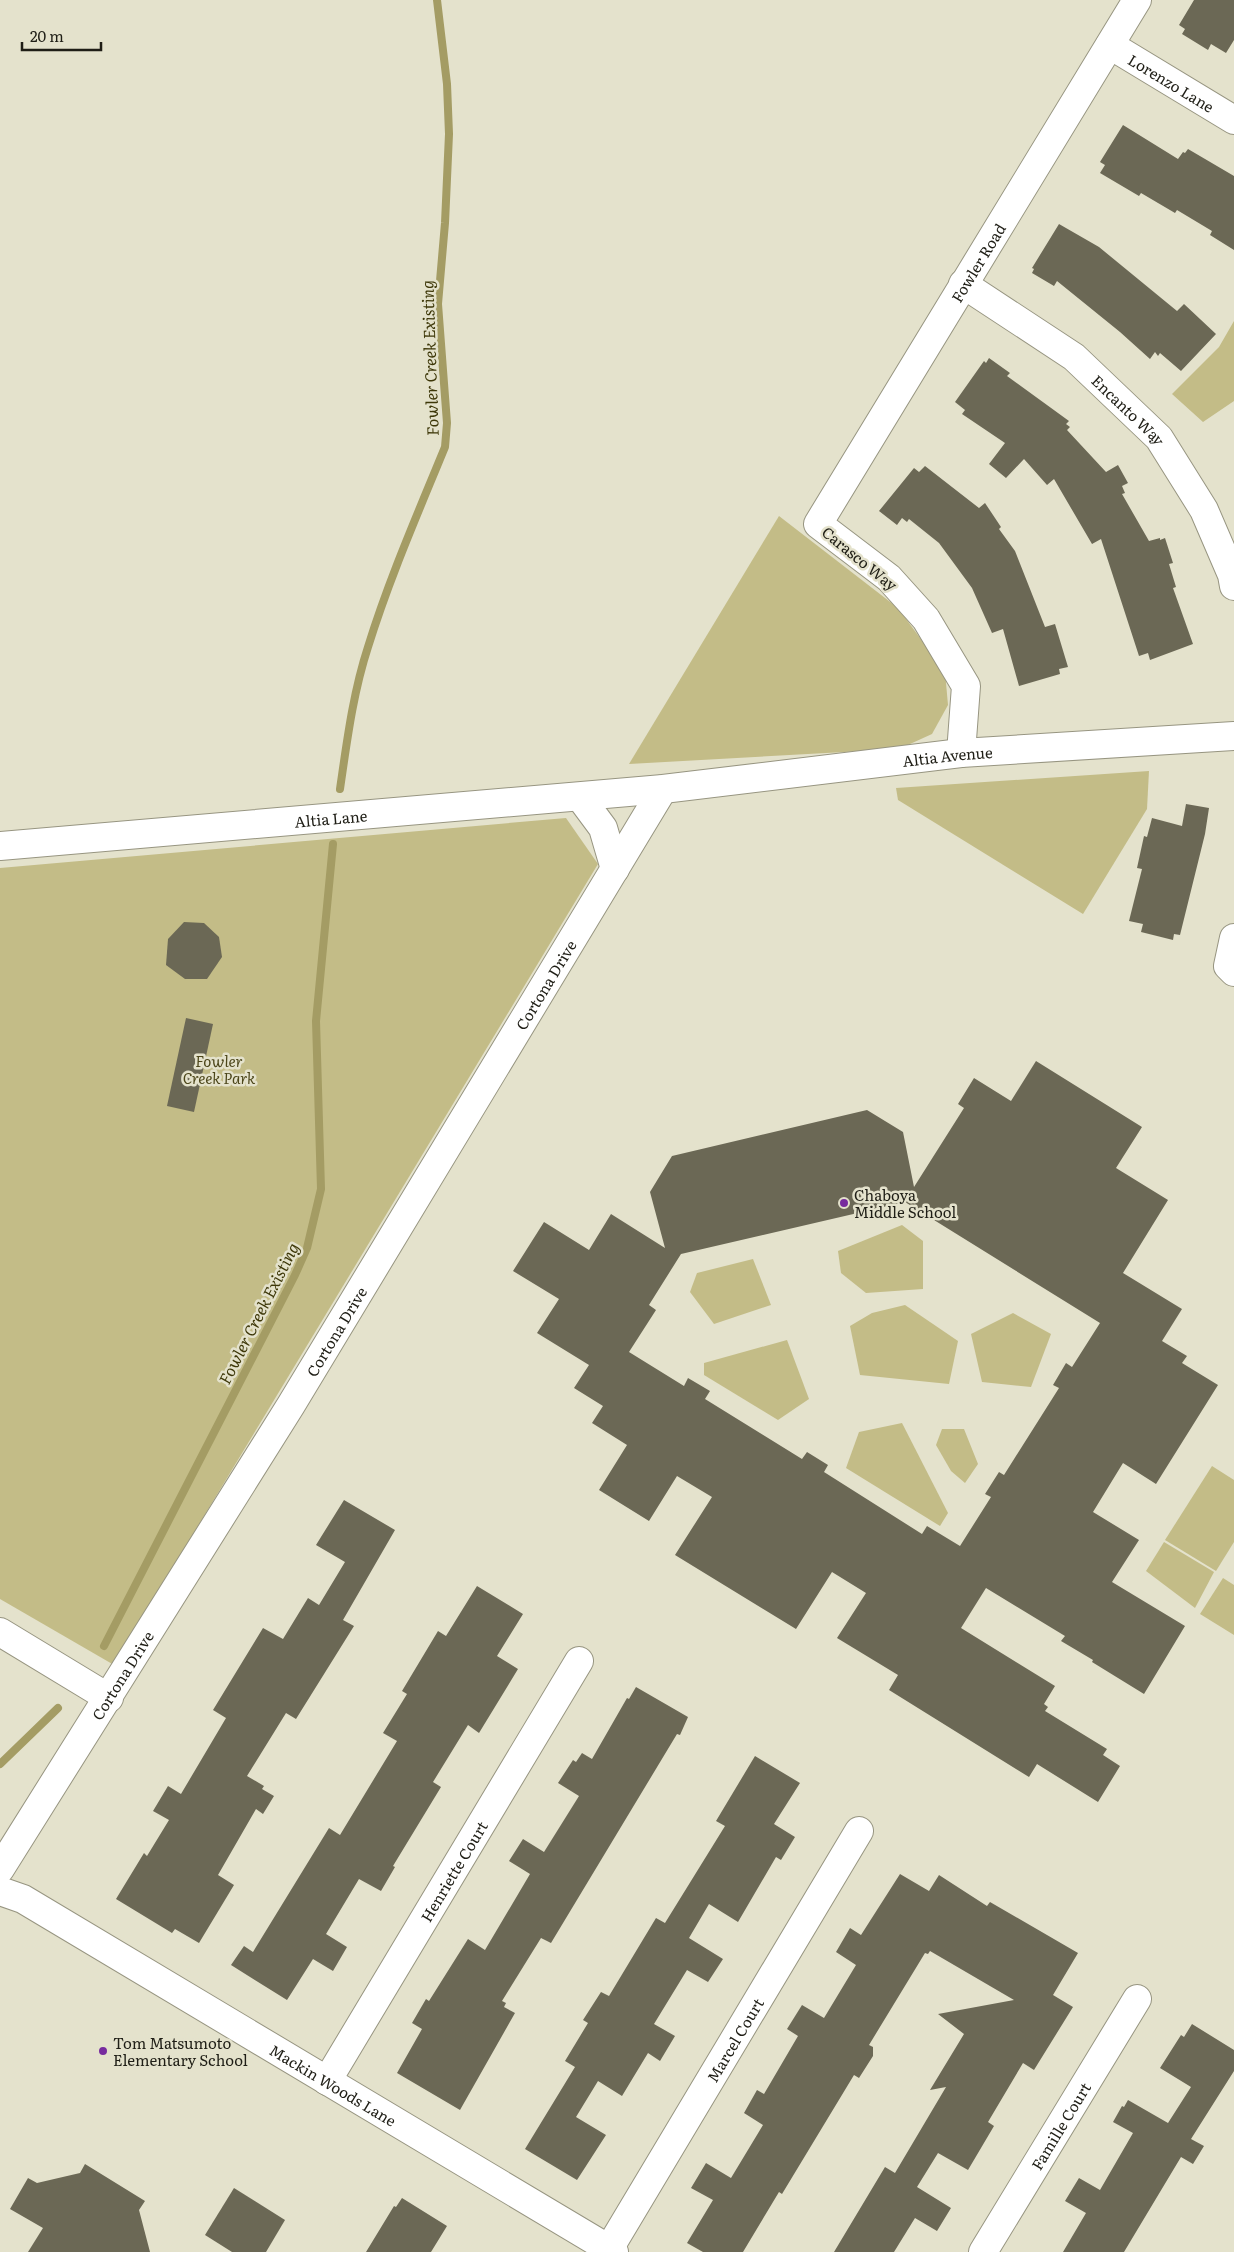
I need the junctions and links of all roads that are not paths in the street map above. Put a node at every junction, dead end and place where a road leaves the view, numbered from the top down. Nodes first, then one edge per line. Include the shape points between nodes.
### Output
1 (1138, 0) edge
2 (1110, 45) junction
3 (1234, 120) edge
4 (963, 284) junction
5 (818, 524) joint
6 (1234, 586) edge
7 (1234, 736) edge
8 (961, 753) junction
9 (663, 789) junction
10 (580, 796) junction
11 (0, 846) edge
12 (615, 868) junction
13 (1234, 938) edge
14 (1234, 972) edge
15 (0, 1632) edge
16 (579, 1661) dead end
17 (109, 1698) junction
18 (859, 1831) dead end
19 (0, 1869) edge
20 (0, 1892) edge
21 (1136, 1999) dead end
22 (327, 2081) junction
23 (611, 2251) edge
24 (984, 2252) edge

1 - 2 street, Fowler Road
2 - 3 street, Lorenzo Lane
2 - 4 street, Fowler Road
4 - 5 street, Fowler Road
4 - 6 street, Encanto Way via 1074,357 1159,438 1204,510
5 - 8 street, Carasco Way via 889,578 926,619 966,686
7 - 8 street, Altia Avenue
8 - 9 street, Altia Avenue
9 - 10 street, Altia Lane
9 - 12 street, Cortona Drive
10 - 11 street, Altia Lane
10 - 12 street via 603,828
12 - 17 street, Cortona Drive via 291,1405
13 - 14 street via 1228,966
15 - 17 street
16 - 22 street, Henriette Court
17 - 19 street, Cortona Drive
18 - 23 street, Marcel Court
20 - 22 street, Mackin Woods Lane via 23,1899
21 - 24 street, Famille Court
22 - 23 street, Mackin Woods Lane

